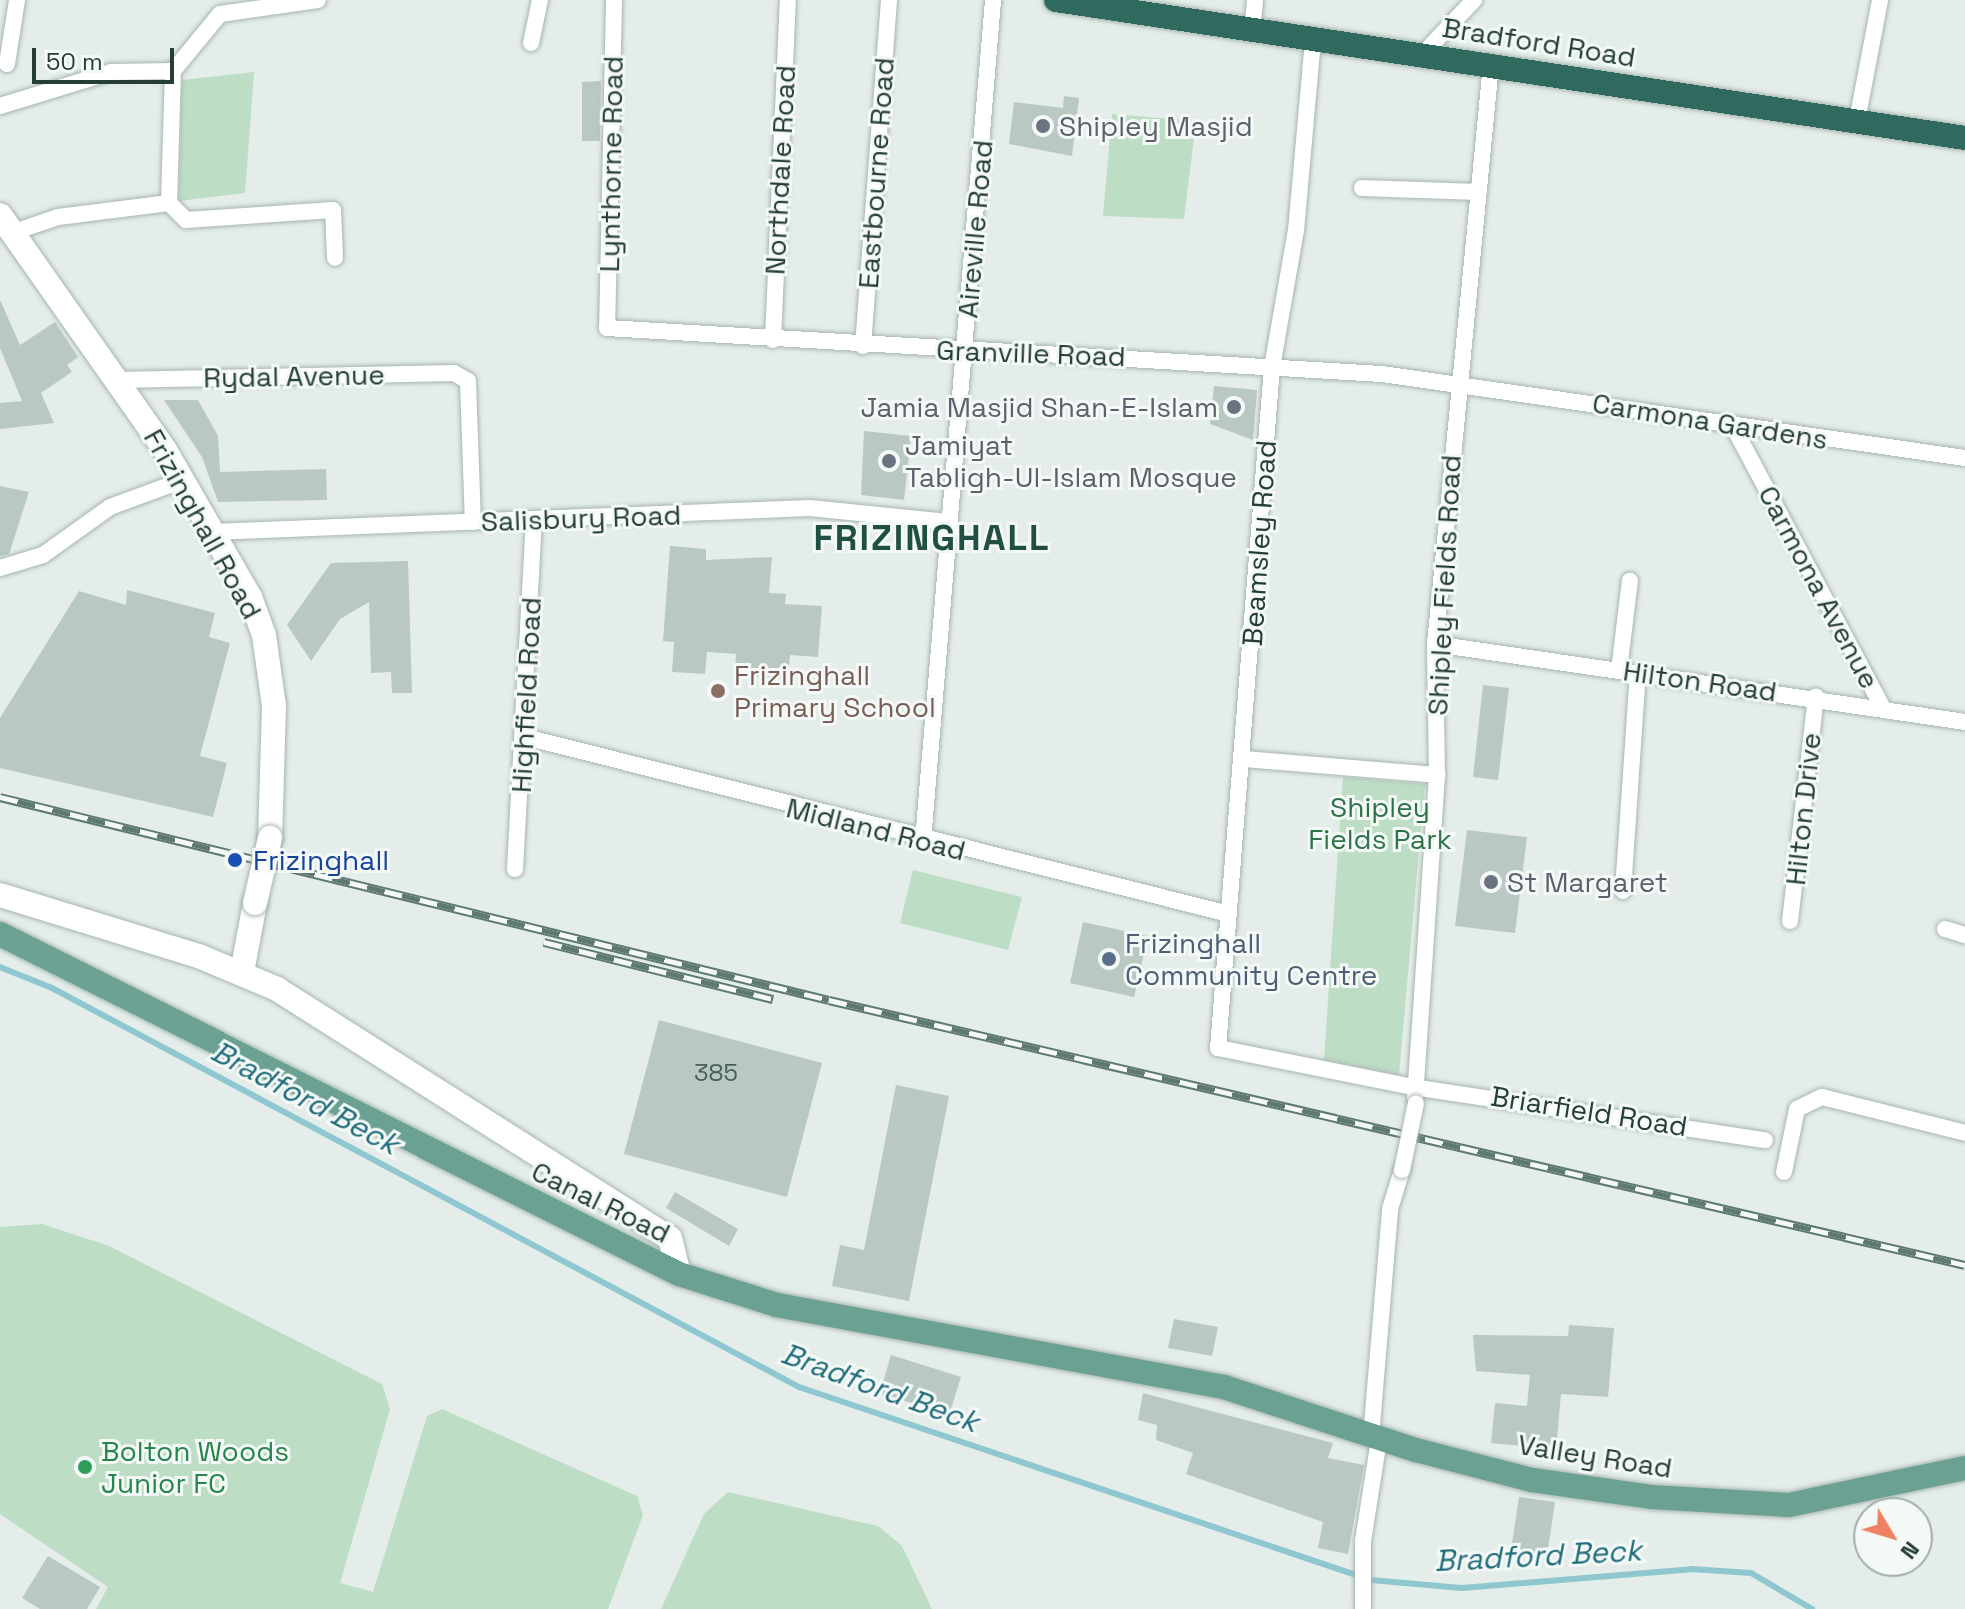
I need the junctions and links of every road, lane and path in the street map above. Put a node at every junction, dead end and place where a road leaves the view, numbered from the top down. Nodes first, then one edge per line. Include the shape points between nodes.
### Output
1 (17, 0) edge
2 (318, 0) edge
3 (540, 0) edge
4 (788, 0) edge
5 (889, 0) edge
6 (993, 0) edge
7 (1056, 0) edge
8 (1255, 0) edge
9 (1474, 0) edge
10 (1880, 0) edge
11 (614, 2) edge
12 (1252, 30) junction
13 (1313, 40) junction
14 (531, 43) dead end
15 (1422, 55) junction
16 (7, 64) dead end
17 (1491, 65) junction
18 (173, 71) junction
19 (0, 106) edge
20 (1857, 121) junction
21 (1965, 138) edge
22 (1362, 188) dead end
23 (1478, 192) junction
24 (169, 203) junction
25 (9, 223) edge
26 (335, 258) dead end
27 (607, 328) joint
28 (773, 340) junction
29 (863, 346) junction
30 (964, 352) junction
31 (1272, 367) junction
32 (117, 380) junction
33 (1455, 381) junction
34 (1733, 426) junction
35 (1965, 458) edge
36 (183, 480) junction
37 (534, 520) junction
38 (473, 522) junction
39 (948, 522) junction
40 (213, 532) junction
41 (0, 568) edge
42 (1630, 581) dead end
43 (1435, 644) junction
44 (1619, 670) junction
45 (1638, 673) junction
46 (1816, 697) junction
47 (1882, 706) junction
48 (1965, 722) edge
49 (525, 737) junction
50 (1243, 759) junction
51 (1437, 775) junction
52 (923, 841) junction
53 (515, 869) dead end
54 (1623, 891) dead end
55 (0, 895) edge
56 (1229, 914) junction
57 (1790, 921) dead end
58 (1945, 929) dead end
59 (0, 934) edge
60 (1965, 935) edge
61 (242, 972) junction
62 (1218, 1048) joint
63 (1415, 1095) junction
64 (1965, 1133) edge
65 (1765, 1140) dead end
66 (1784, 1172) dead end
67 (679, 1274) junction
68 (1224, 1387) joint
69 (1375, 1438) junction
70 (1965, 1468) edge
71 (1363, 1609) edge

1 - 16 street
2 - 18 street via 220,14
3 - 14 street
4 - 28 street, Northdale Road
5 - 29 street, Eastbourne Road
6 - 30 street, Aireville Road
7 - 12 highway, Bradford Road
8 - 12 street
9 - 15 street
10 - 20 street
11 - 27 street, Lynthorne Road
12 - 13 highway, Bradford Road
13 - 15 highway, Bradford Road
13 - 31 street, Beamsley Road via 1296,230
15 - 17 highway, Bradford Road
17 - 20 highway, Bradford Road
17 - 23 street, Shipley Fields Road
18 - 19 street via 111,72
18 - 24 street
20 - 21 highway, Bradford Road
22 - 23 street
23 - 33 street, Shipley Fields Road
24 - 25 street
24 - 26 street via 186,220 333,210
25 - 32 street, Frizinghall Road
27 - 28 street, Granville Road
28 - 29 street, Granville Road
29 - 30 street, Granville Road
30 - 31 street, Granville Road
30 - 39 street, Aireville Road
31 - 33 street, Granville Road
31 - 50 street, Beamsley Road
32 - 36 street, Frizinghall Road
32 - 38 street, Rydal Avenue via 454,373 468,381
33 - 34 street, Carmona Gardens
33 - 43 street, Shipley Fields Road
34 - 35 street, Carmona Gardens
34 - 47 street, Carmona Avenue
36 - 40 street, Frizinghall Road
36 - 41 street via 110,507 43,555
37 - 38 street, Salisbury Road
37 - 39 street, Salisbury Road via 810,508
37 - 49 street, Highfield Road
38 - 40 street, Salisbury Road
39 - 52 street, Aireville Road
40 - 61 street, Frizinghall Road, bridge via 264,635 276,769 270,838
42 - 44 street
43 - 44 street, Hilton Road
43 - 51 street, Shipley Fields Road
44 - 45 street, Hilton Road
45 - 46 street, Hilton Road
45 - 54 street
46 - 47 street, Hilton Road
46 - 57 street, Hilton Drive
47 - 48 street, Hilton Road
49 - 52 street, Midland Road
49 - 53 street, Highfield Road
50 - 51 street
50 - 56 street, Beamsley Road
51 - 63 street, Shipley Fields Road
52 - 56 street, Midland Road
55 - 61 street
56 - 62 street, Beamsley Road
58 - 60 street
59 - 67 main road, Canal Road
61 - 67 street via 342,1027 670,1238
62 - 63 street, Briarfield Road
63 - 65 street, Briarfield Road
63 - 69 street, Shipley Fields Road, bridge via 1390,1209
64 - 66 street via 1822,1097 1797,1109
67 - 68 main road, Canal Road via 822,1316
68 - 69 main road, Valley Road
69 - 70 main road, Valley Road via 1532,1480 1738,1506 1839,1498
69 - 71 street, Shipley Fields Road via 1362,1556

